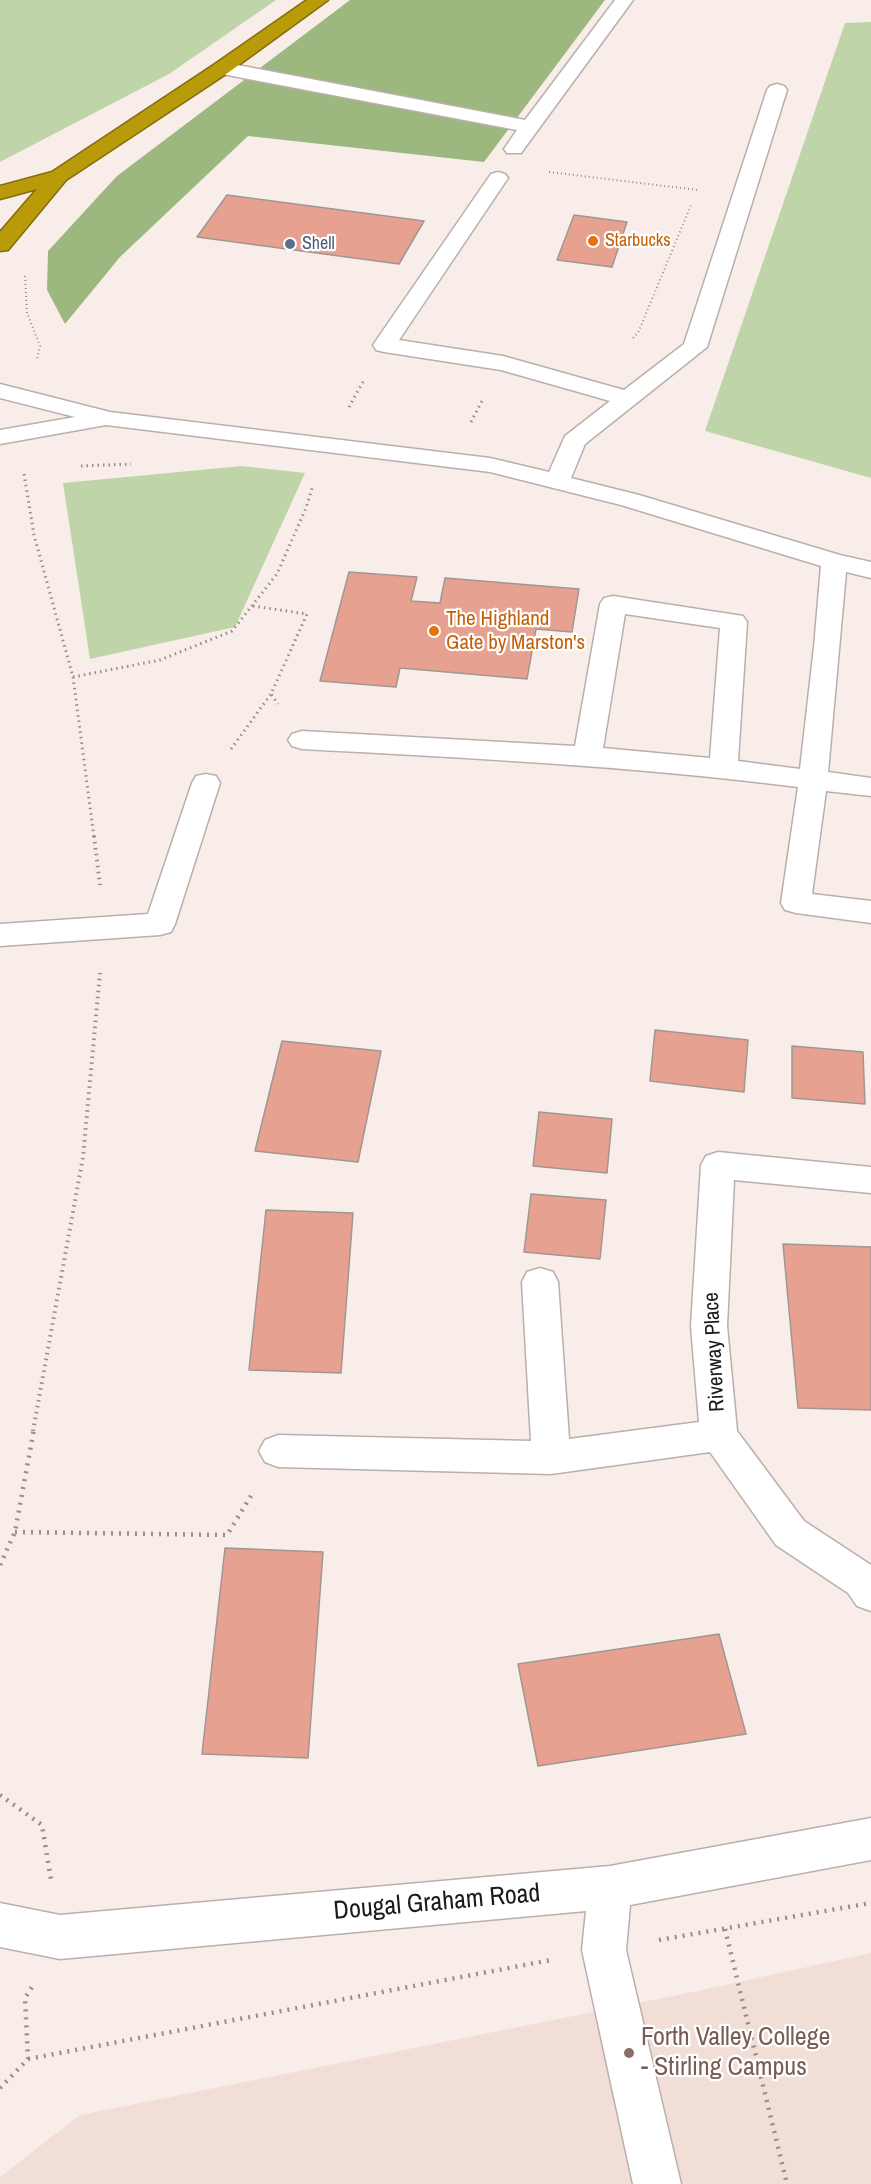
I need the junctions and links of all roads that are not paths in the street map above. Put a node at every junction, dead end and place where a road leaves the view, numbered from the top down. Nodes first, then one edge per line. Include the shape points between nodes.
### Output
1 (319, 0) edge
2 (624, 0) edge
3 (222, 68) junction
4 (777, 90) dead end
5 (531, 127) junction
6 (514, 149) dead end
7 (59, 176) junction
8 (498, 178) dead end
9 (0, 193) edge
10 (0, 245) edge
11 (0, 392) edge
12 (628, 399) junction
13 (110, 419) junction
14 (0, 437) edge
15 (557, 482) junction
16 (834, 562) junction
17 (871, 570) edge
18 (302, 740) road end
19 (587, 756) junction
20 (723, 768) junction
21 (814, 780) junction
22 (206, 783) road end
23 (871, 787) edge
24 (871, 912) edge
25 (0, 935) edge
26 (871, 1180) edge
27 (540, 1282) dead end
28 (720, 1435) junction
29 (278, 1452) road end
30 (551, 1458) junction
31 (871, 1593) edge
32 (871, 1839) edge
33 (610, 1887) junction
34 (0, 1925) edge
35 (657, 2184) edge

1 - 3 highway
2 - 5 street
3 - 5 street
3 - 7 highway
4 - 12 street via 694,347
5 - 6 street
7 - 9 highway
7 - 10 highway
8 - 12 street via 384,345 503,363
11 - 13 street
12 - 15 street via 574,441
13 - 14 street
13 - 15 street via 490,465
15 - 16 street
16 - 17 street
16 - 21 street
18 - 19 street
19 - 20 street
19 - 20 street via 613,604 734,622
20 - 21 street
21 - 23 street
21 - 24 street via 796,903
22 - 25 street via 160,924
26 - 28 street, Riverway Place via 718,1165 710,1326
27 - 30 street
28 - 30 street
28 - 31 street, Riverway Place via 790,1533 862,1581
29 - 30 street
32 - 33 street, Dougal Graham Road
33 - 34 street, Dougal Graham Road via 60,1937
33 - 35 street via 604,1950

